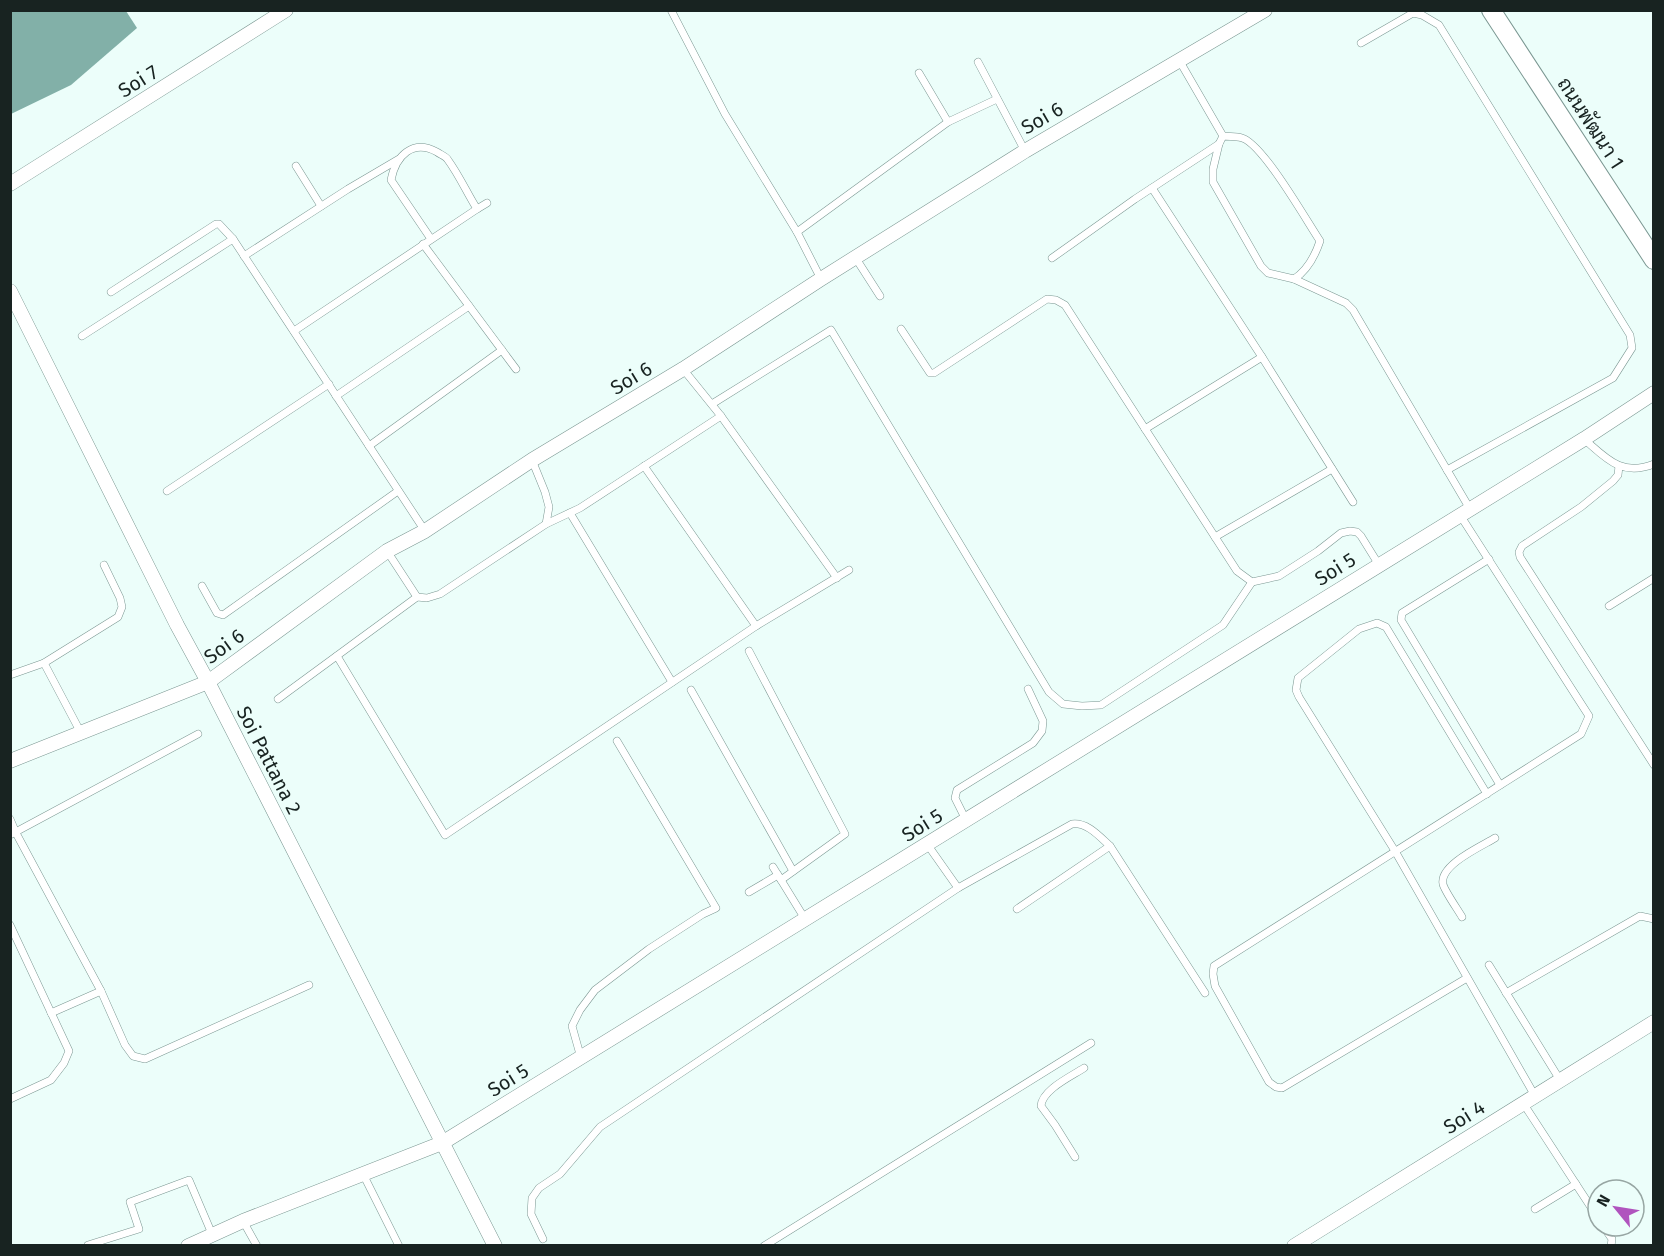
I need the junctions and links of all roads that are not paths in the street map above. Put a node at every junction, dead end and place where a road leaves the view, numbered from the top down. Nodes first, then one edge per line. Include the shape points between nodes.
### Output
1 (286, 10) edge
2 (670, 10) edge
3 (1265, 10) edge
4 (1491, 10) edge
5 (1361, 43) dead end
6 (1179, 60) junction
7 (978, 62) dead end
8 (919, 73) dead end
9 (997, 99) junction
10 (948, 122) junction
11 (1223, 136) junction
12 (1219, 144) junction
13 (1024, 151) junction
14 (401, 158) junction
15 (296, 166) dead end
16 (10, 184) edge
17 (1152, 188) junction
18 (487, 203) dead end
19 (321, 206) junction
20 (477, 209) junction
21 (797, 232) junction
22 (233, 239) junction
23 (431, 239) junction
24 (423, 244) junction
25 (244, 256) junction
26 (855, 257) junction
27 (1052, 258) dead end
28 (1653, 260) edge
29 (820, 279) junction
30 (1294, 279) junction
31 (10, 291) edge
32 (111, 292) dead end
33 (880, 296) dead end
34 (469, 306) junction
35 (902, 329) dead end
36 (294, 331) junction
37 (82, 336) dead end
38 (502, 350) junction
39 (1262, 357) junction
40 (516, 369) dead end
41 (683, 369) junction
42 (329, 384) junction
43 (1653, 393) edge
44 (336, 396) junction
45 (712, 404) junction
46 (721, 416) junction
47 (1145, 429) junction
48 (1586, 441) junction
49 (369, 446) junction
50 (532, 460) junction
51 (1653, 464) edge
52 (644, 466) junction
53 (1620, 466) junction
54 (1332, 469) junction
55 (1447, 470) junction
56 (167, 491) dead end
57 (398, 491) junction
58 (1353, 502) dead end
59 (1465, 512) junction
60 (570, 513) junction
61 (546, 524) junction
62 (425, 531) junction
63 (1215, 537) junction
64 (387, 551) junction
65 (1488, 559) junction
66 (104, 565) dead end
67 (1378, 565) junction
68 (849, 570) dead end
69 (837, 578) junction
70 (1653, 578) edge
71 (1252, 582) junction
72 (202, 586) dead end
73 (417, 597) junction
74 (1609, 606) dead end
75 (756, 626) junction
76 (749, 651) dead end
77 (337, 656) junction
78 (44, 663) junction
79 (10, 675) edge
80 (208, 682) junction
81 (672, 682) junction
82 (1028, 689) dead end
83 (691, 690) dead end
84 (278, 699) dead end
85 (81, 733) junction
86 (198, 734) dead end
87 (617, 741) dead end
88 (10, 761) edge
89 (1653, 765) edge
90 (1500, 785) junction
91 (1487, 794) junction
92 (10, 819) edge
93 (966, 820) junction
94 (13, 834) edge
95 (1495, 838) dead end
96 (927, 844) junction
97 (1110, 846) junction
98 (1395, 851) junction
99 (773, 867) dead end
100 (793, 871) junction
101 (780, 877) junction
102 (958, 888) junction
103 (749, 892) dead end
104 (1017, 909) dead end
105 (1462, 917) dead end
106 (805, 919) junction
107 (1653, 919) edge
108 (10, 925) edge
109 (1489, 966) dead end
110 (1467, 978) junction
111 (309, 985) dead end
112 (100, 991) junction
113 (1205, 993) dead end
114 (1506, 993) junction
115 (51, 1013) junction
116 (1653, 1022) edge
117 (1091, 1043) dead end
118 (581, 1058) junction
119 (1084, 1068) dead end
120 (1560, 1080) junction
121 (10, 1099) edge
122 (1529, 1100) junction
123 (442, 1143) junction
124 (1075, 1157) dead end
125 (363, 1174) junction
126 (1576, 1184) junction
127 (1586, 1199) edge
128 (1535, 1209) dead end
129 (243, 1221) junction
130 (212, 1234) junction
131 (543, 1239) dead end
132 (88, 1245) edge
133 (191, 1245) edge
134 (256, 1245) edge
135 (399, 1245) edge
136 (495, 1245) edge
137 (764, 1245) edge
138 (1294, 1245) edge

1 - 16 street, Soi 7
2 - 21 lane via 725,114
3 - 6 street, Soi 6
4 - 28 main road, ถนนพัฒนา 1
5 - 55 lane via 1413,13 1439,25 1630,335 1632,348 1613,378
6 - 11 lane
6 - 13 street, Soi 6
7 - 9 lane
8 - 10 lane
9 - 10 lane
9 - 13 lane
10 - 21 lane
11 - 12 lane
11 - 30 lane via 1242,138 1254,145 1320,241 1315,256
12 - 17 lane
12 - 30 lane via 1213,182 1261,266 1268,273
13 - 26 street, Soi 6
14 - 19 lane
14 - 20 lane via 411,149 426,147 447,158
14 - 23 lane via 392,180
15 - 19 lane
17 - 27 lane
17 - 39 lane
18 - 20 lane
19 - 25 lane
20 - 23 lane
21 - 29 lane
22 - 25 lane
22 - 32 lane via 216,224
22 - 37 lane
23 - 24 lane
24 - 34 lane
24 - 36 lane
25 - 36 lane
26 - 29 street, Soi 6
26 - 33 lane
29 - 41 street, Soi 6
30 - 55 lane via 1353,310
31 - 80 street, Soi Pattana 2
34 - 38 lane
34 - 44 lane
35 - 47 lane via 927,369 934,373 1047,299 1056,300 1065,305
36 - 42 lane
38 - 40 lane
38 - 49 lane
39 - 47 lane
39 - 54 lane
41 - 45 lane
41 - 50 street, Soi 6
42 - 44 lane
42 - 56 lane
43 - 48 street, Soi 5
44 - 49 lane
45 - 46 lane
45 - 71 lane via 831,330 1049,692 1063,704 1101,705 1223,625
46 - 52 lane
46 - 69 lane
47 - 63 lane
48 - 53 lane
48 - 59 street, Soi 5
49 - 57 lane
50 - 61 lane via 549,507
50 - 62 street, Soi 6
51 - 53 lane via 1643,468
52 - 60 lane
52 - 75 lane
53 - 89 lane via 1613,481 1519,552
54 - 58 lane
54 - 63 lane
55 - 59 lane
57 - 62 lane
57 - 72 lane via 223,615 217,613
59 - 65 lane
59 - 67 street, Soi 5
60 - 61 lane
60 - 81 lane
61 - 73 lane via 440,594
62 - 64 street, Soi 6
63 - 71 lane via 1237,571
64 - 73 lane
64 - 80 street, Soi 6
65 - 90 lane via 1402,613 1401,620
65 - 90 lane via 1589,716 1581,734
66 - 78 lane via 120,598 118,617
67 - 71 lane via 1361,536 1350,531 1341,533 1279,576
67 - 93 street, Soi 5
68 - 69 lane
69 - 75 lane
70 - 74 lane
73 - 77 lane
75 - 81 lane
76 - 100 lane via 845,834
77 - 81 lane via 445,835
77 - 84 lane
78 - 79 lane
78 - 85 lane
80 - 85 street, Soi 6
80 - 123 street, Soi Pattana 2
82 - 93 lane via 1043,721 1042,730 1033,743 957,790 955,798
83 - 100 lane
85 - 88 street, Soi 6
86 - 94 lane
87 - 118 lane via 716,908 649,949 595,990 572,1026
90 - 91 lane
91 - 98 lane
91 - 98 lane via 1386,627 1377,623 1359,629 1298,678 1296,690
92 - 94 lane
93 - 96 street, Soi 5
94 - 112 lane
95 - 105 lane via 1454,863 1445,873 1443,884
96 - 102 lane
96 - 106 street, Soi 5
97 - 102 lane via 1095,832 1071,824
97 - 104 lane
97 - 113 lane
98 - 110 lane
98 - 110 lane via 1214,966 1215,986 1269,1082 1282,1088
99 - 101 lane
100 - 101 lane
101 - 103 lane
101 - 106 lane
102 - 131 lane via 600,1126 560,1174 539,1188 532,1198 531,1214
106 - 118 street, Soi 5
107 - 114 lane via 1640,916
108 - 115 lane
109 - 114 lane
110 - 122 lane
111 - 112 lane via 145,1059 133,1056 125,1045
112 - 115 lane
114 - 120 lane
115 - 121 lane via 69,1051 64,1063 51,1080
116 - 120 street, Soi 4
117 - 137 lane
118 - 123 street, Soi 5
119 - 124 lane via 1046,1093 1041,1101
120 - 122 street, Soi 4
122 - 126 lane
122 - 138 street, Soi 4
123 - 125 street, Soi 5
123 - 136 street, Soi Pattana 2
125 - 129 street, Soi 5
125 - 135 lane
126 - 127 lane
126 - 128 lane
129 - 130 street, Soi 5
129 - 134 lane
130 - 132 lane via 189,1180 130,1202 139,1229
130 - 133 street, Soi 5

